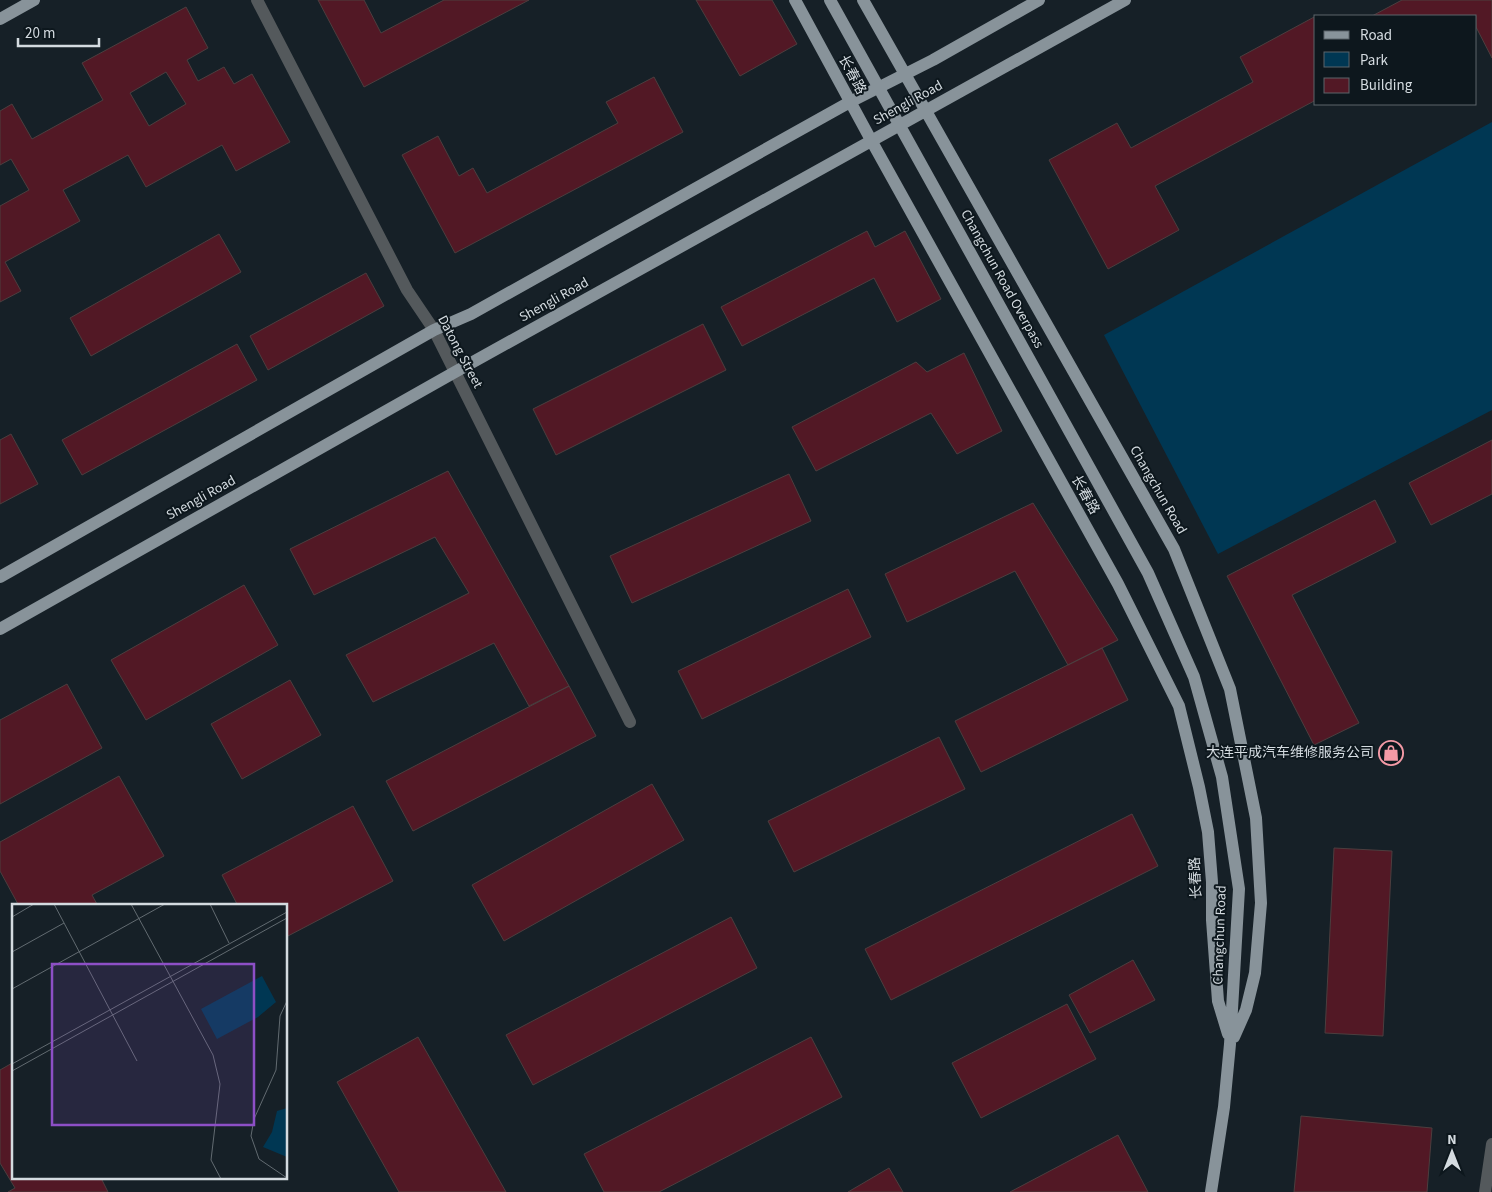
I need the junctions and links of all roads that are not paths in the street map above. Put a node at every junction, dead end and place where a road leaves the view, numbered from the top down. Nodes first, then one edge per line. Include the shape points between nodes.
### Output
1 (34, 0) edge
2 (257, 0) edge
3 (795, 0) edge
4 (830, 0) edge
5 (863, 0) edge
6 (1039, 0) edge
7 (1125, 0) edge
8 (0, 19) edge
9 (905, 75) junction
10 (850, 102) junction
11 (925, 111) junction
12 (871, 140) junction
13 (434, 330) junction
14 (455, 372) junction
15 (1148, 573) joint
16 (0, 576) edge
17 (0, 629) edge
18 (630, 722) dead end
19 (1230, 1044) junction
20 (1492, 1144) edge
21 (1211, 1192) edge
22 (1484, 1192) edge

1 - 8 main road
2 - 13 street, Datong Street via 407,290
3 - 10 main road, 长春路
4 - 15 main road, Changchun Road Overpass
5 - 9 main road, Changchun Road
6 - 9 main road, Shengli Road
7 - 11 main road, Shengli Road
9 - 10 main road, Shengli Road
9 - 11 main road, Changchun Road
10 - 12 main road, 长春路
10 - 13 main road, Shengli Road via 471,314
11 - 12 main road, Shengli Road
11 - 19 main road, Changchun Road via 1174,549 1230,689 1256,818 1260,903 1255,972 1246,1010
12 - 14 main road, Shengli Road
12 - 19 main road, 长春路 via 1118,584 1179,706 1208,832 1218,1001
13 - 14 street, Datong Street
13 - 16 main road, Shengli Road
14 - 17 main road, Shengli Road
14 - 18 street, Datong Street
15 - 19 main road, Changchun Road via 1194,677 1222,777 1239,889
19 - 21 main road, Changchun Road
20 - 22 street

